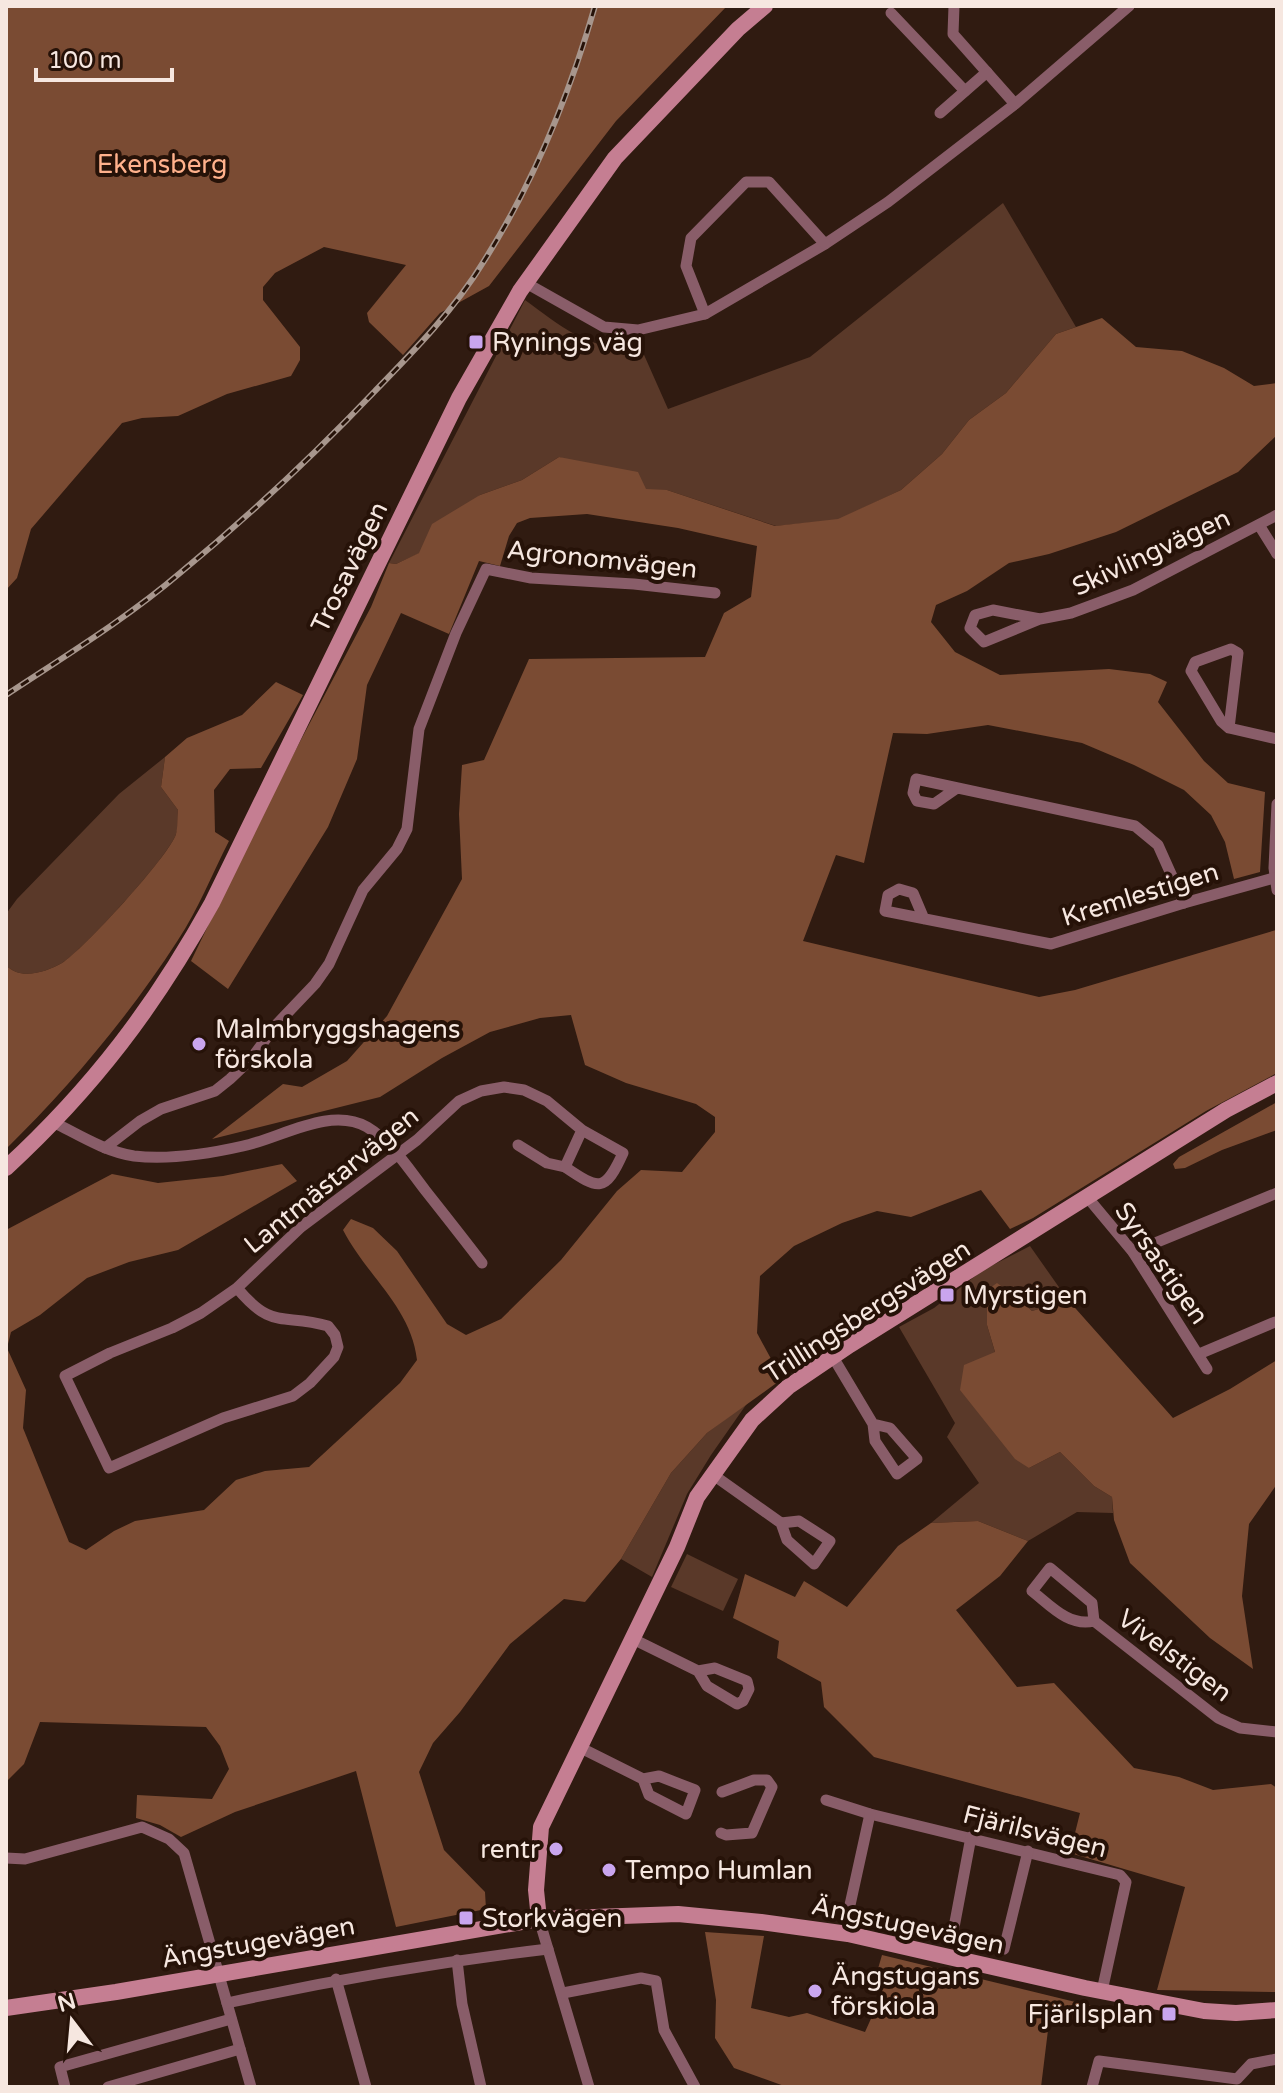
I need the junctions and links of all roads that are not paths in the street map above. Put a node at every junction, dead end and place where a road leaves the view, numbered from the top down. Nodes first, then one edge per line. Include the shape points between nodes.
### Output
1 (765, 6) edge
2 (954, 6) edge
3 (1122, 8) edge
4 (891, 13) dead end
5 (987, 72) junction
6 (965, 91) junction
7 (1015, 104) junction
8 (940, 113) dead end
9 (825, 244) junction
10 (526, 283) junction
11 (705, 314) junction
12 (1277, 515) edge
13 (1259, 525) junction
14 (1277, 554) edge
15 (715, 593) dead end
16 (1040, 619) junction
17 (1229, 728) junction
18 (1277, 739) edge
19 (957, 788) dead end
20 (1277, 804) edge
21 (1276, 884) edge
22 (1184, 903) junction
23 (924, 919) dead end
24 (1277, 1083) edge
25 (55, 1123) junction
26 (582, 1130) junction
27 (518, 1145) dead end
28 (105, 1148) junction
29 (398, 1154) junction
30 (565, 1167) junction
31 (6, 1168) edge
32 (1277, 1193) edge
33 (1088, 1198) junction
34 (1133, 1252) junction
35 (482, 1263) dead end
36 (237, 1288) junction
37 (1275, 1322) dead end
38 (1199, 1354) junction
39 (833, 1357) junction
40 (1207, 1369) dead end
41 (873, 1424) junction
42 (712, 1474) junction
43 (781, 1523) dead end
44 (1094, 1621) junction
45 (633, 1639) junction
46 (698, 1671) dead end
47 (1277, 1732) edge
48 (581, 1748) junction
49 (643, 1779) junction
50 (722, 1792) dead end
51 (826, 1800) dead end
52 (870, 1814) junction
53 (721, 1833) dead end
54 (971, 1837) junction
55 (1028, 1851) junction
56 (6, 1858) edge
57 (848, 1914) dead end
58 (539, 1919) junction
59 (548, 1949) junction
60 (457, 1960) junction
61 (219, 1973) junction
62 (336, 1979) junction
63 (1102, 1991) junction
64 (563, 1993) junction
65 (227, 2003) junction
66 (6, 2008) edge
67 (1277, 2010) edge
68 (231, 2019) junction
69 (240, 2049) junction
70 (1277, 2059) edge
71 (247, 2086) edge
72 (65, 2087) edge
73 (108, 2087) edge
74 (366, 2087) edge
75 (481, 2087) edge
76 (589, 2087) edge
77 (695, 2087) edge
78 (1092, 2087) edge

1 - 10 street, Trosavägen via 615,158
2 - 5 street via 953,34
3 - 7 street
4 - 6 street
5 - 6 street
5 - 7 street
6 - 8 street
7 - 9 street
9 - 11 street
9 - 11 street via 769,182 746,182 691,238 686,266
10 - 11 street via 604,327 638,330
10 - 25 street, Trosavägen via 459,398 185,952 116,1050
12 - 13 street, Skivlingvägen
13 - 14 street
13 - 16 street, Skivlingvägen via 1133,590
15 - 28 street, Agronomvägen via 531,578 486,569 419,729 407,829 363,890 329,964 230,1079 197,1099 151,1115
16 - 16 street, Skivlingvägen via 984,642 970,628 975,615 993,610
17 - 17 street via 1191,671 1195,662 1231,649 1238,653
17 - 18 street
19 - 22 street via 1135,826 1158,845
20 - 21 street
21 - 22 street, Kremlestigen
22 - 23 street, Kremlestigen via 1051,944
24 - 33 street, Trillingsbergsvägen
25 - 28 street
25 - 31 street, Trosavägen
26 - 29 street, Lantmästarvägen via 547,1101 504,1087 459,1101
26 - 30 street
26 - 30 street, Lantmästarvägen via 623,1153 613,1176 591,1184
27 - 30 street, Lantmästarvägen via 547,1163
28 - 29 street via 132,1156 205,1154 343,1120 364,1125
29 - 35 street
29 - 36 street, Lantmästarvägen via 301,1227
32 - 34 street
33 - 34 street, Syrsastigen
33 - 39 street, Trillingsbergsvägen
34 - 38 street, Syrsastigen
36 - 36 street, Lantmästarvägen via 172,1328 65,1376 109,1468 223,1418 293,1396 334,1357 338,1347 328,1326 268,1317
37 - 38 street, Syrsastigen
38 - 40 street, Syrsastigen
39 - 41 street
39 - 42 street, Trillingsbergsvägen via 752,1420
41 - 41 street via 890,1428 917,1459 897,1474 875,1441
42 - 43 street
42 - 45 street, Trillingsbergsvägen
44 - 44 street, Vivelstigen via 1070,1620 1032,1591 1050,1568 1092,1603
44 - 47 street, Vivelstigen via 1218,1718 1240,1728
45 - 46 street
45 - 48 street, Trillingsbergsvägen
48 - 49 street
48 - 58 street, Trillingsbergsvägen via 541,1827
49 - 49 street via 659,1776 695,1790 686,1814 649,1795
50 - 53 street via 761,1779 772,1787 752,1833
51 - 52 street, Fjärilsvägen
52 - 54 street, Fjärilsvägen
52 - 57 street
54 - 55 street, Fjärilsvägen
54 - 55 street via 952,1938 1004,1949
55 - 63 street, Fjärilsvägen via 1120,1875 1126,1882
56 - 61 street via 25,1859 142,1827 169,1839 184,1853
58 - 59 street
58 - 61 street, Ängstugevägen
58 - 63 street, Ängstugevägen via 678,1914 761,1922 848,1934
59 - 60 street
59 - 64 street
60 - 62 street
60 - 75 street
61 - 65 street
61 - 66 street, Ängstugevägen
62 - 65 street
62 - 74 street
63 - 67 street, Ängstugevägen via 1204,2011
64 - 76 street
64 - 77 street via 641,1978 656,1981 664,2030
65 - 68 street
68 - 69 street
68 - 72 street via 60,2067
69 - 71 street
69 - 73 street
70 - 78 street via 1251,2064 1237,2079 1099,2061

